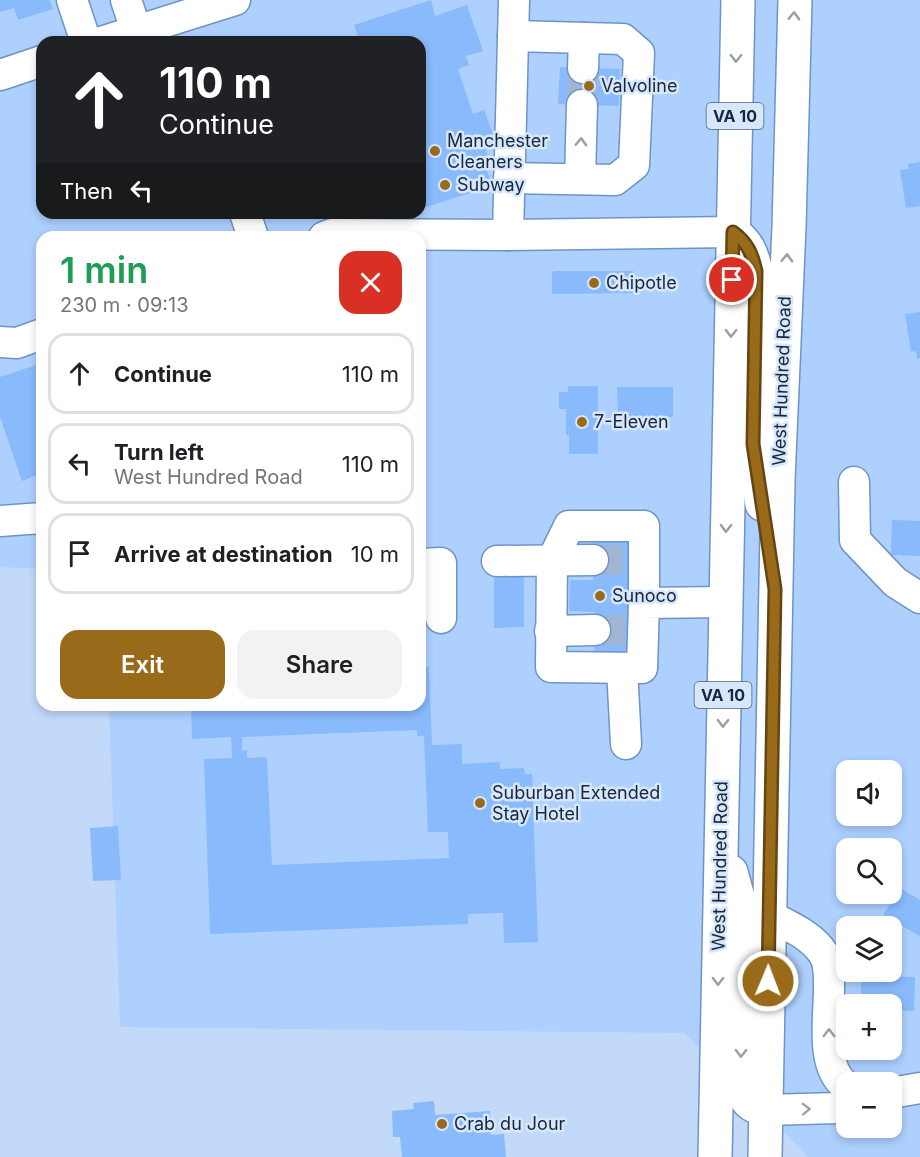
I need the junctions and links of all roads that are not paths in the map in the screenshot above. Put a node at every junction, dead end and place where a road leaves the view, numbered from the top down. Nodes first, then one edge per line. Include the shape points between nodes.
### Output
1 (72, 0) edge
2 (126, 0) edge
3 (235, 0) edge
4 (514, 0) edge
5 (738, 0) edge
6 (795, 0) edge
7 (192, 17) edge
8 (136, 30) junction
9 (84, 36) edge
10 (118, 36) edge
11 (513, 36) junction
12 (584, 38) junction
13 (36, 63) edge
14 (583, 68) tunnel mouth
15 (0, 75) edge
16 (582, 105) tunnel mouth
17 (509, 178) junction
18 (580, 179) junction
19 (733, 232) junction
20 (508, 235) junction
21 (426, 236) edge
22 (36, 336) edge
23 (0, 342) edge
24 (854, 482) dead end
25 (36, 518) edge
26 (0, 521) edge
27 (593, 560) tunnel mouth
28 (497, 561) dead end
29 (552, 561) junction
30 (426, 564) edge
31 (775, 589) junction
32 (920, 598) edge
33 (725, 603) junction
34 (441, 618) dead end
35 (639, 621) junction
36 (595, 630) tunnel mouth
37 (550, 631) junction
38 (622, 668) junction
39 (626, 744) dead end
40 (721, 829) junction
41 (770, 916) junction
42 (836, 1076) edge
43 (920, 1088) edge
44 (902, 1091) edge
45 (836, 1108) edge
46 (765, 1110) junction
47 (715, 1157) edge
48 (765, 1157) edge

1 - 9 lane
2 - 8 lane
3 - 7 lane
4 - 11 lane
5 -> 19 main road, West Hundred Road / VA 10
31 -> 6 main road, West Hundred Road / VA 10
7 - 8 lane
8 - 10 lane
11 - 12 lane
11 - 17 lane
12 - 14 lane
12 - 18 lane via 623,39 639,52 634,165 615,180
13 - 15 lane
18 -> 16 lane
17 - 18 lane
17 - 20 lane
19 - 20 lane
19 - 31 main road via 744,240 756,271 753,444
19 -> 33 main road, West Hundred Road / VA 10
20 - 21 lane
22 - 23 lane via 17,343
24 - 32 lane via 855,540 895,582
25 - 26 lane
27 - 29 lane
28 - 29 lane
29 - 35 lane via 569,526 644,526 637,560
29 - 37 lane
30 - 34 lane via 441,563
31 - 41 main road, West Hundred Road / VA 10
33 - 35 lane
33 -> 40 main road, West Hundred Road / VA 10
35 - 38 lane via 642,668
36 - 37 lane
37 - 38 lane via 551,667
38 - 39 lane
40 -> 46 main road via 744,920 741,1086 744,1099 752,1107
40 -> 47 main road, West Hundred Road / VA 10
42 -> 41 lane via 829,1054 829,969 824,954 811,939
41 - 46 main road, West Hundred Road / VA 10
43 - 44 lane
46 -> 45 lane
46 - 48 main road, West Hundred Road / VA 10

